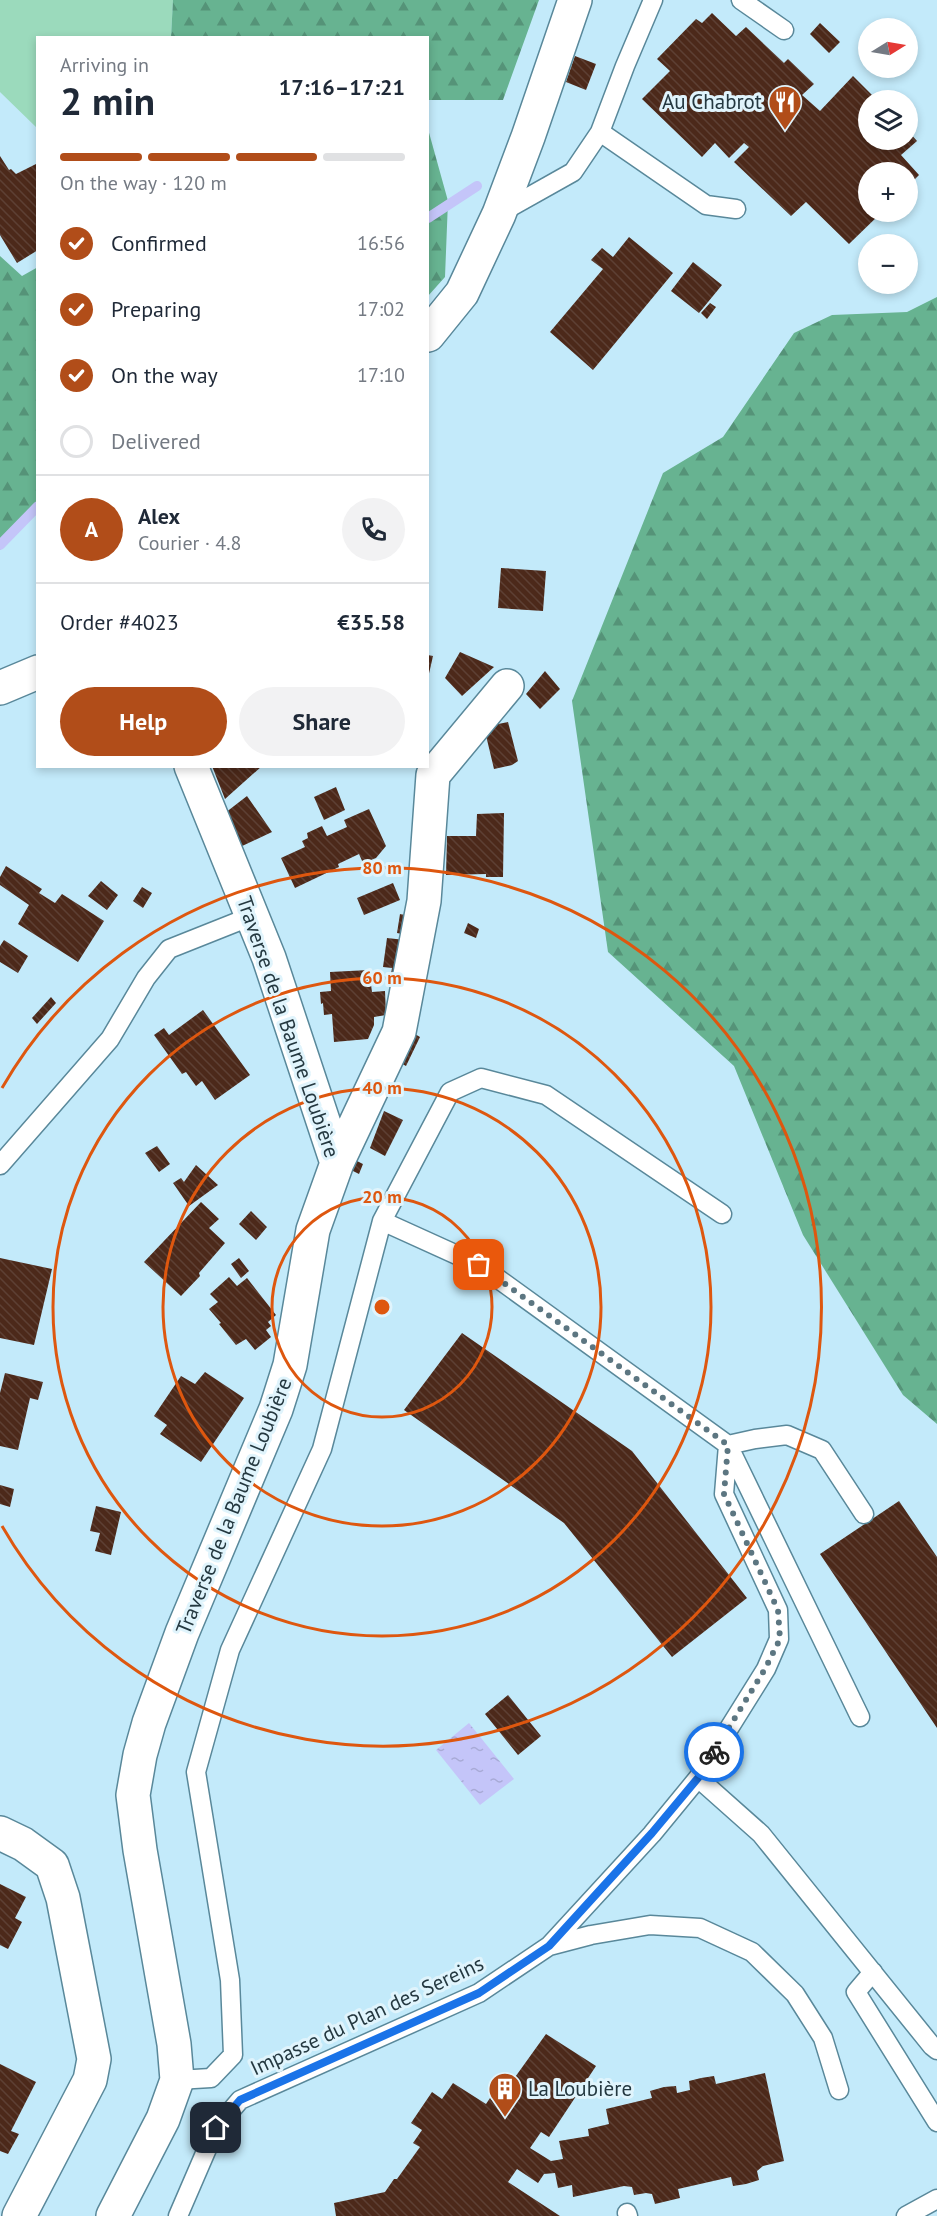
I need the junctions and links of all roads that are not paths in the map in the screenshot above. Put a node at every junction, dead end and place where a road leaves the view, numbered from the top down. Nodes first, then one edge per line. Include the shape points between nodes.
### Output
1 (575, 0) edge
2 (653, 0) edge
3 (741, 0) edge
4 (784, 30) dead end
5 (600, 132) junction
6 (736, 209) dead end
7 (499, 214) junction
8 (429, 334) edge
9 (36, 673) edge
10 (507, 686) dead end
11 (0, 688) edge
12 (192, 768) edge
13 (252, 916) junction
14 (337, 1163) junction
15 (0, 1164) edge
16 (722, 1214) dead end
17 (382, 1221) junction
18 (728, 1445) junction
19 (864, 1514) dead end
20 (860, 1717) dead end
21 (698, 1778) junction
22 (0, 1833) edge
23 (549, 1946) junction
24 (873, 1972) junction
25 (937, 2050) edge
26 (177, 2080) junction
27 (839, 2090) dead end
28 (937, 2122) edge
29 (937, 2199) edge
30 (20, 2216) edge
31 (113, 2216) edge
32 (178, 2216) edge
33 (906, 2216) edge

1 - 7 street
2 - 5 lane
3 - 4 lane
5 - 6 lane via 706,205
5 - 7 lane via 573,172
7 - 8 street via 462,293
9 - 11 street
10 - 14 street via 433,775 424,901 399,1032
12 - 13 street, Traverse de la Baume Loubière
13 - 14 street, Traverse de la Baume Loubière
13 - 15 lane via 169,949 146,978 110,1039
14 - 26 street, Traverse de la Baume Loubière via 313,1230 290,1365 276,1409 149,1723 133,1795
16 - 17 lane via 546,1095 481,1078 450,1092
17 - 18 lane via 479,1265
17 - 26 lane via 322,1449 230,1650 196,1772 230,1980 233,2055 211,2078
18 - 19 lane via 787,1435 822,1450
18 - 20 lane
18 - 21 lane, Impasse du Plan des Sereins via 724,1494 778,1610 780,1639
21 - 23 lane, Impasse du Plan des Sereins
21 - 24 lane via 761,1834
22 - 30 street via 52,1865 63,1898 94,2059 90,2080
23 - 27 lane via 650,1924 700,1928 752,1952 795,1994 823,2038
23 - 32 lane, Impasse du Plan des Sereins via 479,1993 240,2100 216,2128
24 - 25 lane
24 - 28 lane via 856,1992
26 - 31 street, Traverse de la Baume Loubière via 163,2119
29 - 33 lane

